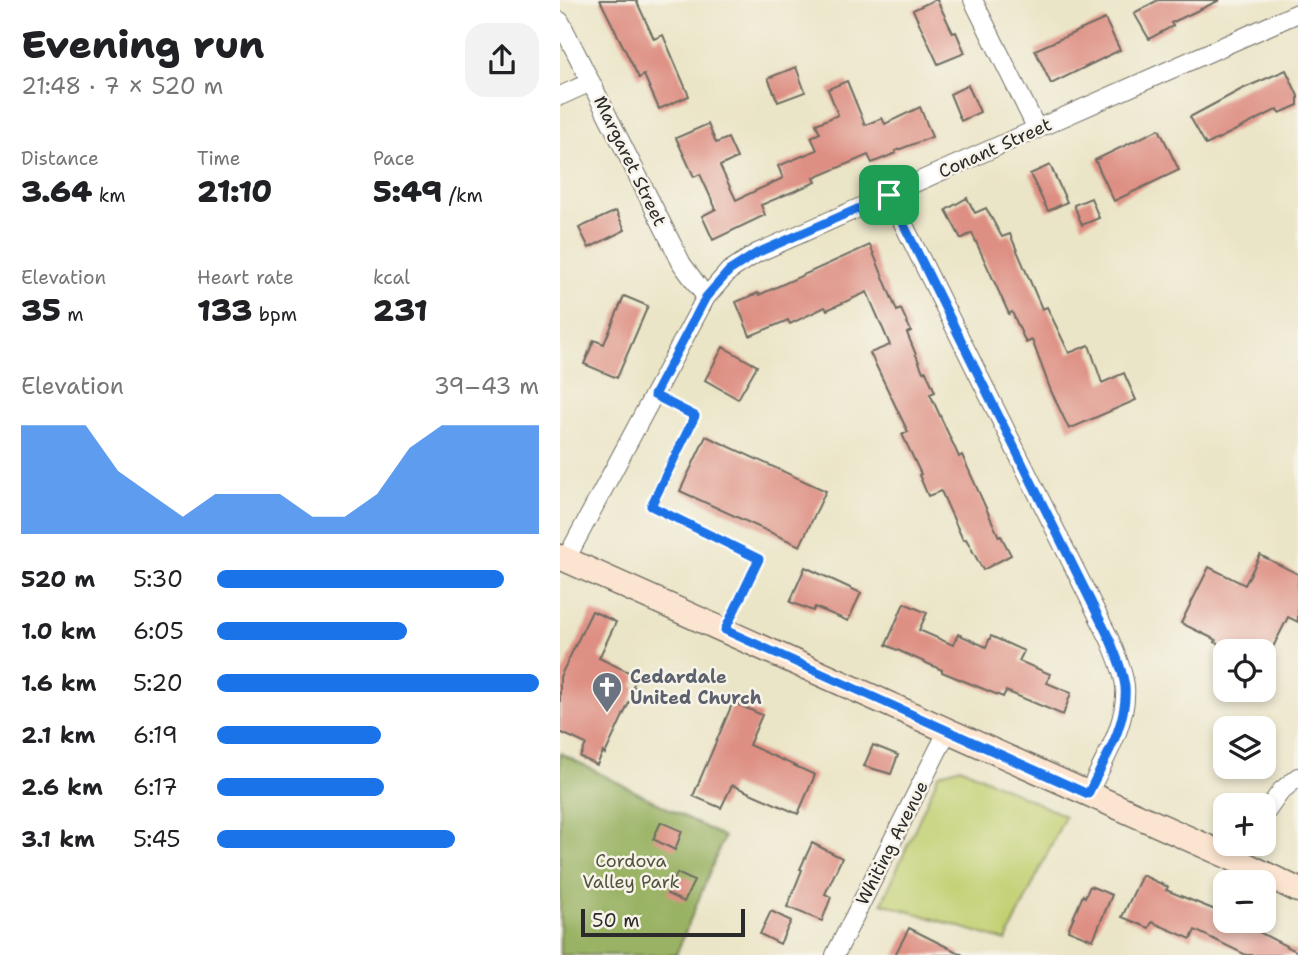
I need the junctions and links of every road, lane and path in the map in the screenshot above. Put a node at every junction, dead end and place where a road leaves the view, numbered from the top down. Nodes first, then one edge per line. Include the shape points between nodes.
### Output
1 (973, 0) edge
2 (1298, 13) edge
3 (560, 21) edge
4 (591, 82) junction
5 (560, 96) edge
6 (1037, 129) junction
7 (889, 195) junction
8 (706, 297) junction
9 (654, 395) junction
10 (563, 558) edge
11 (725, 630) junction
12 (948, 730) junction
13 (1298, 777) edge
14 (1088, 794) junction
15 (1276, 797) edge
16 (1213, 842) edge
17 (1245, 856) edge
18 (1298, 890) edge
19 (835, 955) edge

1 - 6 street
2 - 6 street, Conant Street
3 - 4 street, Margaret Street
4 - 5 street
4 - 8 street, Margaret Street via 682,264
6 - 7 street, Conant Street
7 - 8 street, Conant Street via 757,253 729,271
7 - 14 street via 1120,665 1124,708
8 - 9 street, Conant Street
9 - 10 street, Conant Street
9 - 11 lane via 695,416 651,506 759,559
10 - 11 main road
11 - 12 main road
12 - 14 main road
12 - 19 street, Whiting Avenue
13 - 15 street
14 - 16 main road
17 - 18 main road

